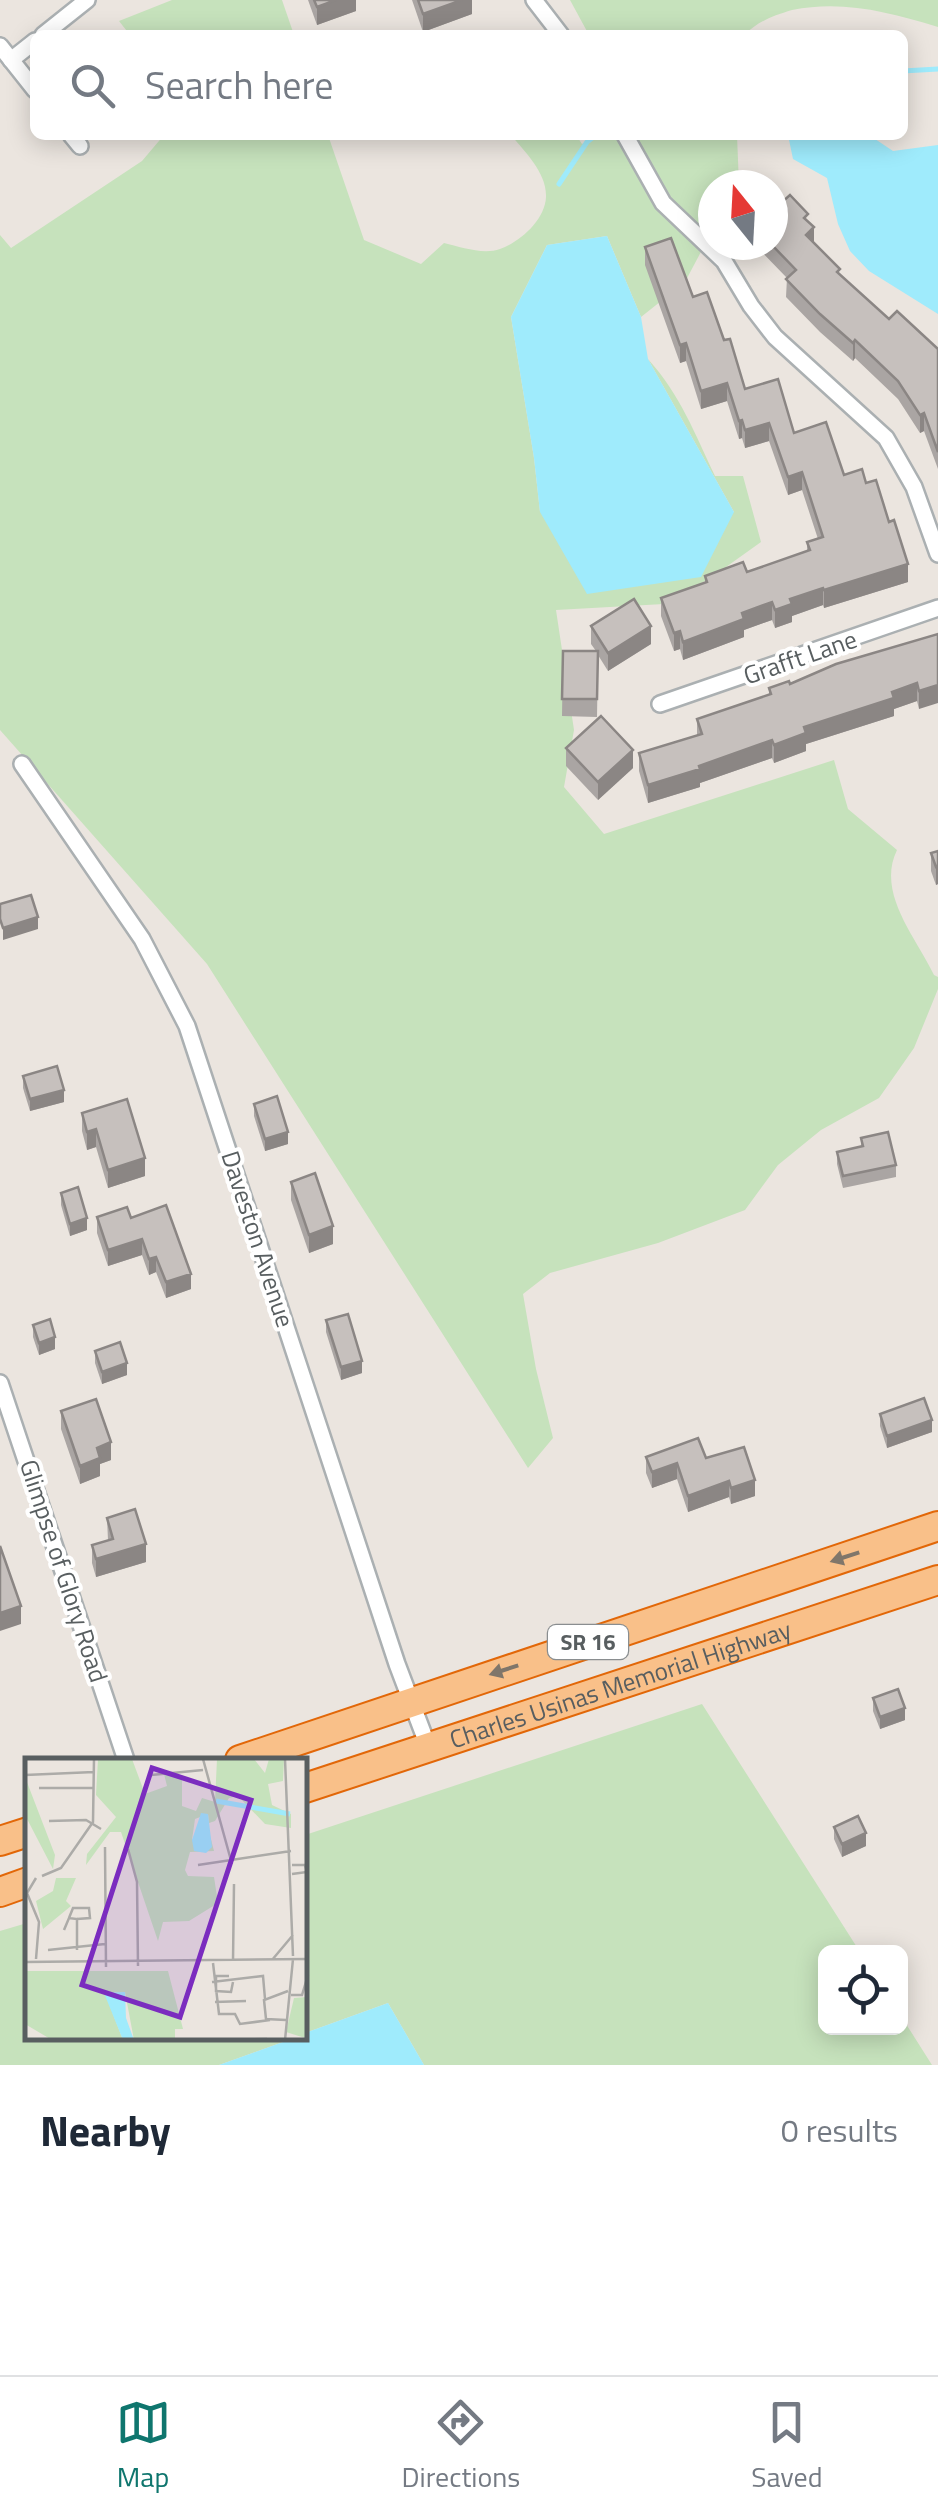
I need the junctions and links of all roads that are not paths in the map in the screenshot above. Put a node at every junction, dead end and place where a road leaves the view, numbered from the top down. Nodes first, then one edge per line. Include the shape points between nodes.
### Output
1 (87, 0) edge
2 (534, 0) edge
3 (49, 30) edge
4 (558, 30) edge
5 (30, 45) edge
6 (0, 46) edge
7 (12, 60) junction
8 (30, 83) edge
9 (628, 140) edge
10 (938, 554) edge
11 (938, 608) edge
12 (660, 704) dead end
13 (22, 764) dead end
14 (0, 1383) edge
15 (938, 1526) edge
16 (938, 1580) edge
17 (412, 1700) junction
18 (428, 1746) junction
19 (125, 1758) edge
20 (246, 1758) edge
21 (308, 1787) edge
22 (25, 1833) edge
23 (0, 1841) edge
24 (25, 1883) edge
25 (0, 1892) edge

1 - 3 street
2 - 4 street
5 - 7 street
6 - 7 street
7 - 8 street
9 - 10 street via 663,203 724,261 790,354 886,438 914,487
11 - 12 street, Grafft Lane
13 - 17 street, Daveston Avenue via 142,939 187,1026
14 - 19 street, Glimpse of Glory Road
15 -> 17 highway, Charles Usinas Memorial Highway / SR 16
16 - 18 highway, Charles Usinas Memorial Highway / SR 16
17 - 18 street, Daveston Avenue
17 - 20 highway, Charles Usinas Memorial Highway / SR 16
18 - 21 highway, Charles Usinas Memorial Highway / SR 16
22 - 23 highway
24 - 25 highway

